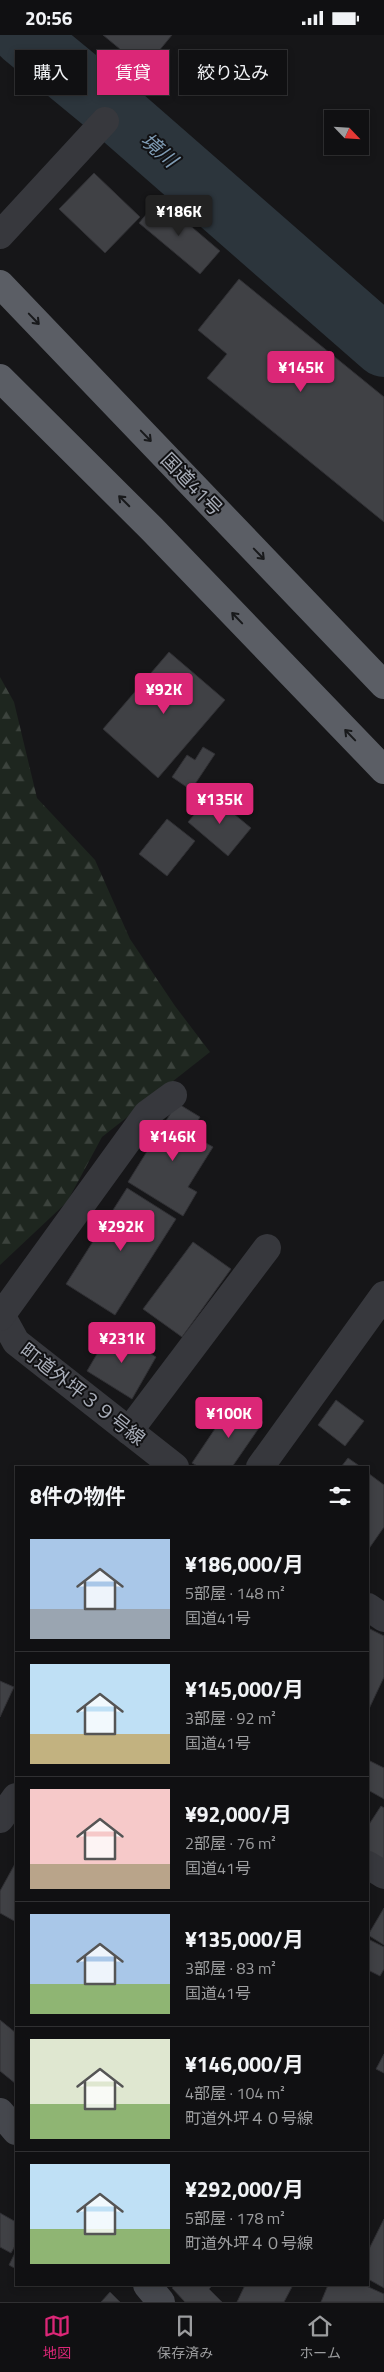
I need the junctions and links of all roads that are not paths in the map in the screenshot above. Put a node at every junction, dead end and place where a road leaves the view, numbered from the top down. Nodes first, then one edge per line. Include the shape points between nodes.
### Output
1 (105, 121) dead end
2 (0, 235) edge
3 (0, 284) edge
4 (0, 379) edge
5 (384, 685) edge
6 (384, 770) edge
7 (172, 1095) dead end
8 (267, 1248) dead end
9 (384, 1295) edge
10 (0, 1315) edge
11 (130, 1431) junction
12 (174, 1466) edge
13 (261, 1466) edge
14 (369, 1608) edge
15 (384, 1618) edge
16 (15, 1798) edge
17 (0, 1819) edge
18 (369, 1866) edge
19 (384, 1875) edge
20 (0, 2112) edge
21 (15, 2130) edge
22 (148, 2286) edge
23 (162, 2302) edge

1 - 2 street
3 -> 5 highway, 国道41号
6 -> 4 highway via 152,529
7 - 10 street via 147,1114
8 - 11 street
9 - 13 street
10 - 11 street, 町道外坪３９号線 via 16,1342
11 - 12 street, 町道外坪３９号線
14 - 15 street
16 - 17 street
18 - 19 street
20 - 21 main road
22 - 23 main road

